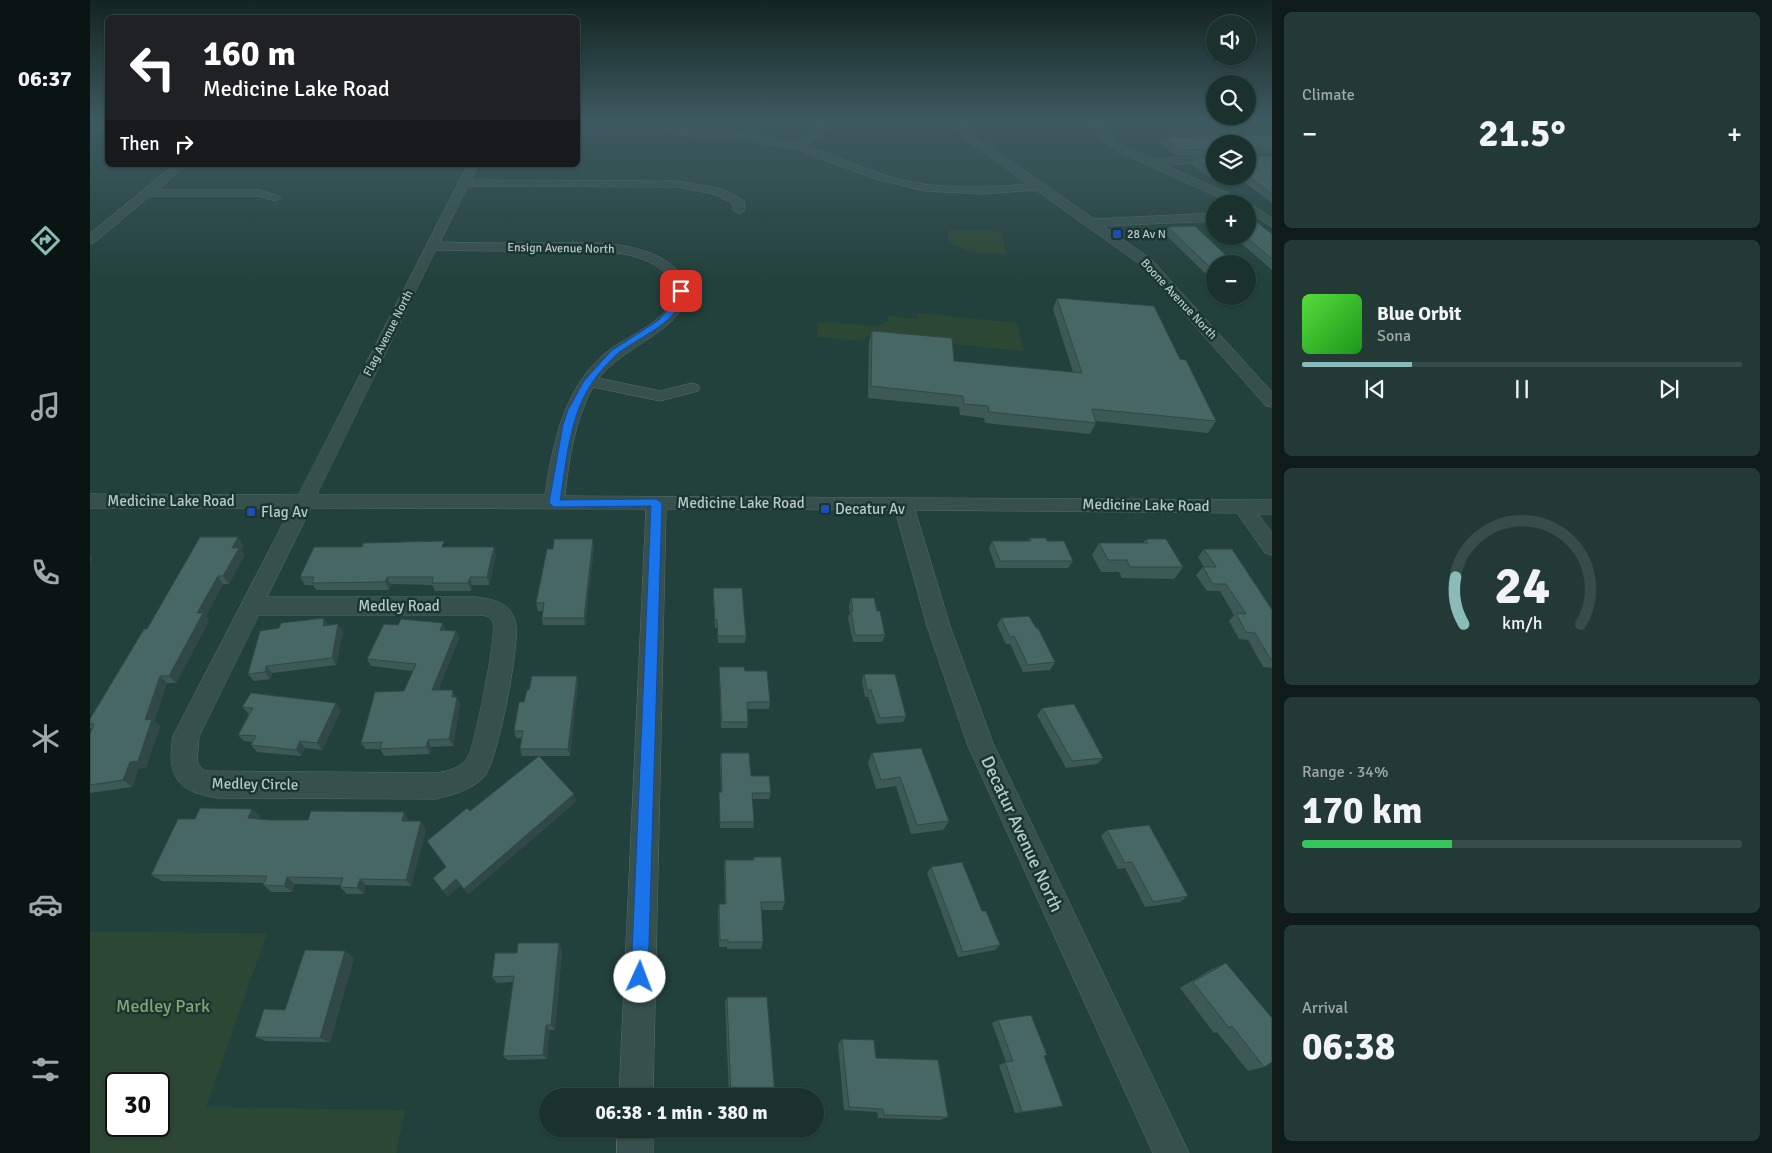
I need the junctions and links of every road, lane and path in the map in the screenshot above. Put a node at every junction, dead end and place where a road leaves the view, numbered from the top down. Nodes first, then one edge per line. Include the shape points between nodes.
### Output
1 (171, 174) edge
2 (469, 174) edge
3 (868, 174) edge
4 (1022, 174) edge
5 (1175, 174) edge
6 (464, 183) junction
7 (1039, 186) junction
8 (148, 193) junction
9 (1223, 195) edge
10 (275, 198) dead end
11 (739, 210) dead end
12 (1260, 215) edge
13 (1206, 217) edge
14 (1092, 223) junction
15 (1272, 223) edge
16 (90, 240) edge
17 (432, 246) junction
18 (588, 381) junction
19 (692, 388) dead end
20 (1272, 402) edge
21 (90, 501) edge
22 (304, 502) junction
23 (554, 503) junction
24 (656, 503) junction
25 (903, 503) junction
26 (1243, 506) junction
27 (1272, 507) edge
28 (1272, 548) edge
29 (254, 606) junction
30 (501, 656) joint
31 (636, 1088) edge
32 (635, 1138) edge
33 (635, 1153) edge
34 (1171, 1153) edge

1 - 8 street
2 - 6 street, Flag Avenue North
3 - 7 street via 920,187 984,191
4 - 7 street, Boone Avenue North
5 - 9 street
6 - 11 street via 678,184 729,196 738,201
6 - 17 street, Flag Avenue North
7 - 14 street, Boone Avenue North
8 - 10 street via 260,193
8 - 16 street
12 - 15 street
13 - 14 street
14 - 20 street, Boone Avenue North via 1146,262
17 - 18 street, Ensign Avenue North via 618,249 652,258 673,274 681,291 680,300 673,310 662,322 614,353
17 - 22 street, Flag Avenue North
18 - 19 street via 660,396
18 - 23 street, Ensign Avenue North via 572,410
21 - 22 street, Medicine Lake Road
22 - 23 street, Medicine Lake Road
22 - 29 street, Medley Circle
23 - 24 street, Medicine Lake Road
24 - 25 street, Medicine Lake Road
24 - 31 street
25 - 26 street, Medicine Lake Road
25 - 34 street, Decatur Avenue North via 958,689
26 - 27 street, Medicine Lake Road
26 - 28 street
29 - 30 street, Medley Road via 477,606 492,609 502,615 505,627
29 - 30 street, Medley Circle via 186,736 182,756 187,772 199,782 218,785 436,786 452,783 468,775 479,762
32 - 33 street

